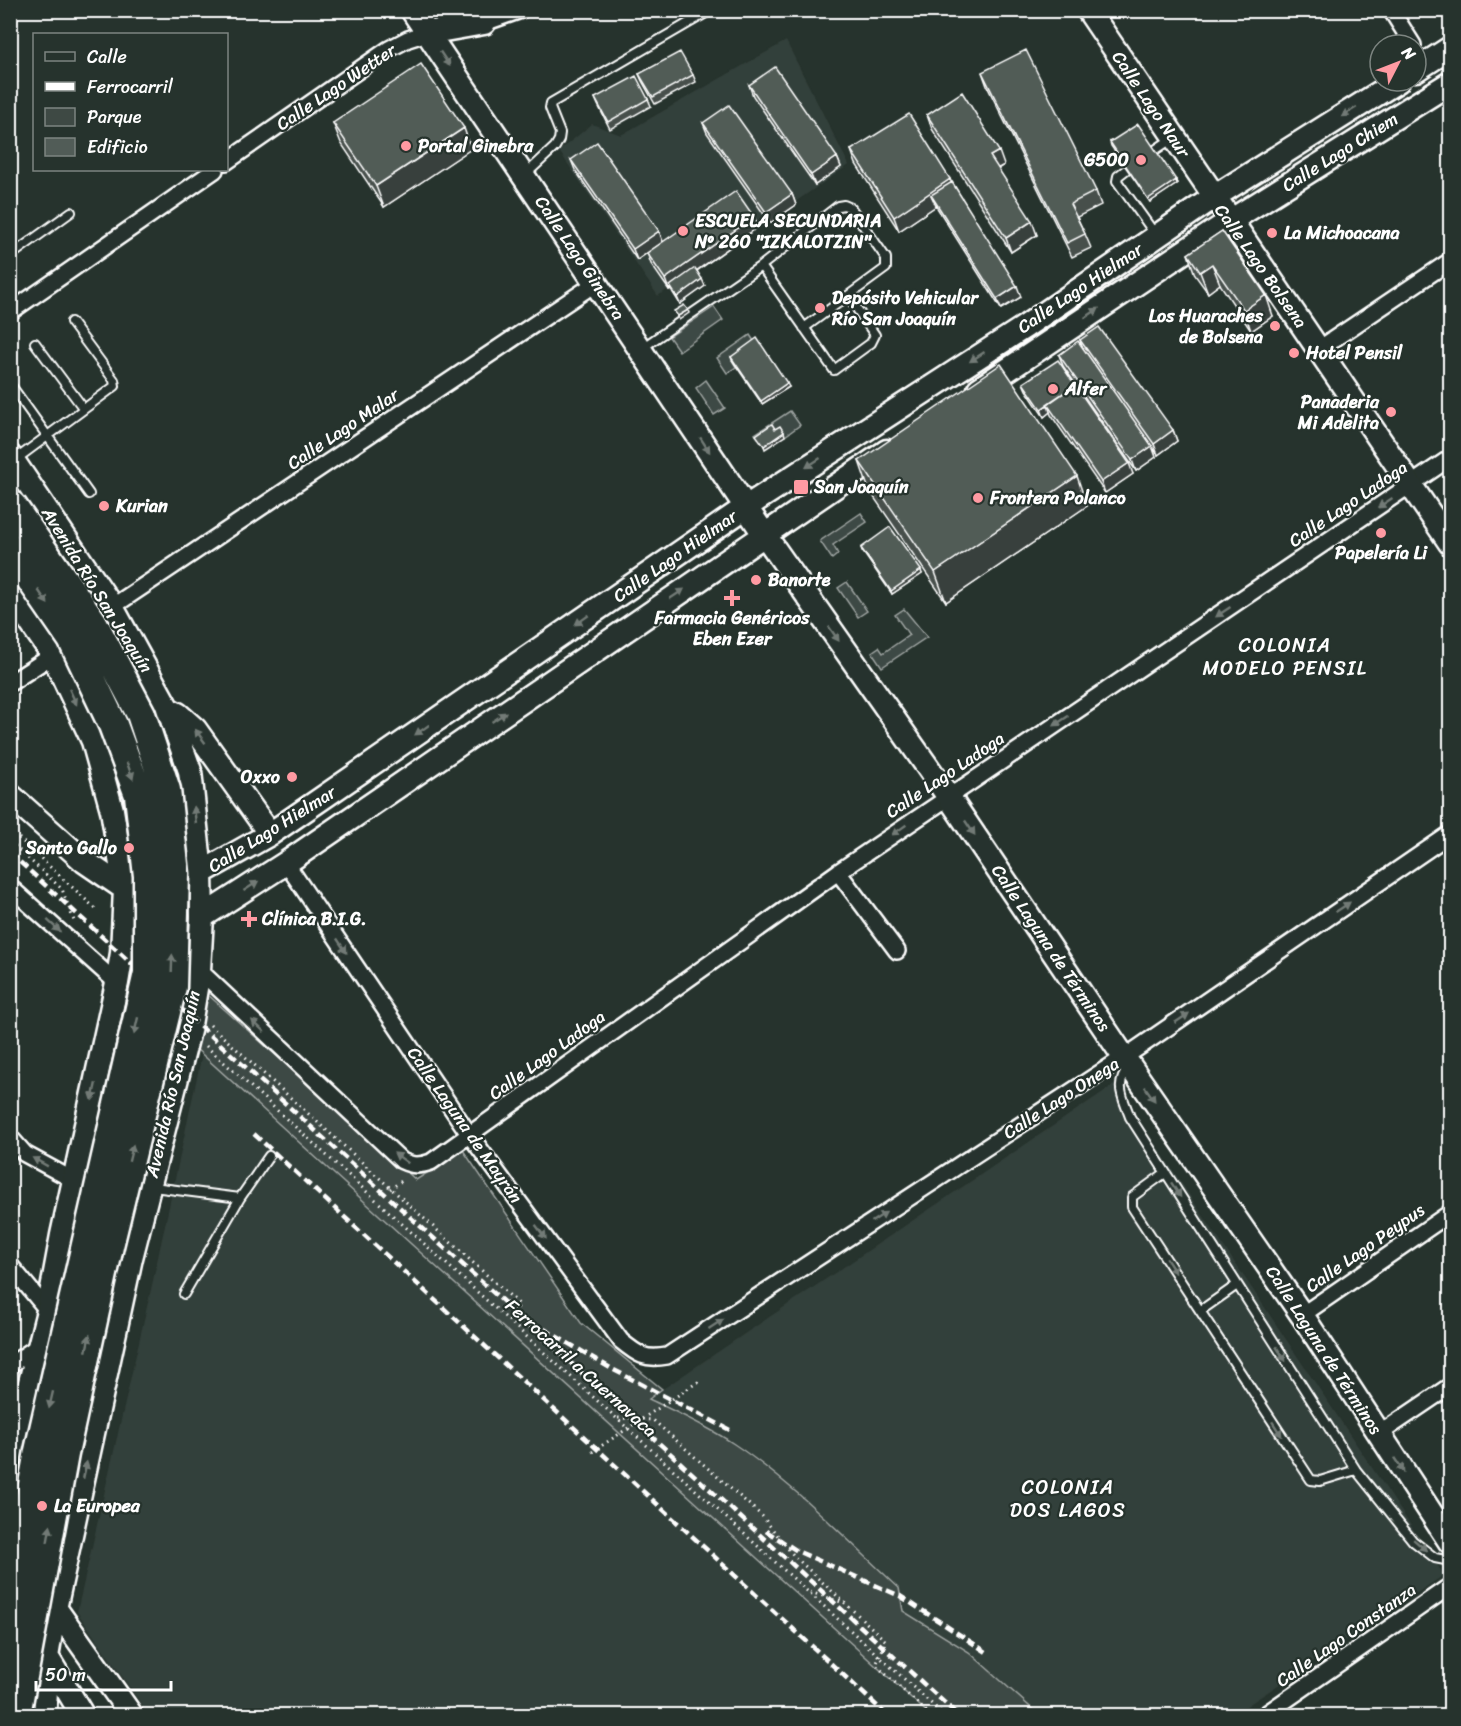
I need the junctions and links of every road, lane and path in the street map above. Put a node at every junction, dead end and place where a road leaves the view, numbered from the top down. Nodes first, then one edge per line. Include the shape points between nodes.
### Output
1 (412, 10) edge
2 (521, 10) edge
3 (711, 10) edge
4 (1390, 10) edge
5 (1092, 12) edge
6 (480, 17) edge
7 (428, 33) junction
8 (1405, 33) edge
9 (1450, 48) edge
10 (1428, 57) edge
11 (1450, 83) edge
12 (1379, 93) edge
13 (1174, 137) junction
14 (1155, 150) edge
15 (228, 161) edge
16 (1127, 169) edge
17 (215, 171) edge
18 (524, 176) junction
19 (1214, 197) junction
20 (71, 212) dead end
21 (1230, 221) junction
22 (1156, 236) junction
23 (10, 256) edge
24 (1450, 261) edge
25 (761, 266) junction
26 (596, 283) junction
27 (848, 296) junction
28 (10, 312) edge
29 (71, 322) dead end
30 (804, 327) junction
31 (35, 343) dead end
32 (641, 348) junction
33 (1319, 349) junction
34 (10, 384) edge
35 (966, 397) edge
36 (84, 409) junction
37 (47, 436) junction
38 (909, 436) edge
39 (12, 458) edge
40 (1450, 459) edge
41 (1411, 485) junction
42 (89, 495) dead end
43 (12, 506) edge
44 (746, 507) junction
45 (765, 534) junction
46 (1450, 543) edge
47 (10, 549) edge
48 (10, 593) edge
49 (112, 607) junction
50 (53, 655) junction
51 (10, 683) edge
52 (168, 709) junction
53 (93, 741) junction
54 (10, 795) edge
55 (948, 796) junction
56 (10, 830) edge
57 (270, 834) junction
58 (1450, 834) edge
59 (10, 842) edge
60 (286, 863) junction
61 (838, 872) junction
62 (201, 873) junction
63 (10, 887) edge
64 (125, 889) junction
65 (98, 910) dead end
66 (202, 917) junction
67 (75, 925) dead end
68 (897, 951) dead end
69 (199, 970) junction
70 (117, 983) junction
71 (204, 1020) dead end
72 (199, 1040) dead end
73 (1127, 1061) junction
74 (468, 1134) junction
75 (10, 1137) edge
76 (269, 1156) dead end
77 (1165, 1173) junction
78 (75, 1181) junction
79 (148, 1187) junction
80 (240, 1198) junction
81 (1450, 1213) edge
82 (62, 1235) junction
83 (131, 1258) junction
84 (10, 1265) edge
85 (1237, 1285) junction
86 (183, 1294) dead end
87 (48, 1311) junction
88 (1200, 1311) junction
89 (1302, 1315) junction
90 (507, 1318) junction
91 (39, 1345) junction
92 (667, 1356) joint
93 (10, 1365) edge
94 (701, 1380) dead end
95 (1450, 1386) edge
96 (616, 1418) junction
97 (1379, 1434) junction
98 (592, 1452) dead end
99 (10, 1462) edge
100 (1356, 1470) junction
101 (10, 1528) edge
102 (1450, 1542) edge
103 (1450, 1561) edge
104 (1450, 1586) edge
105 (809, 1592) junction
106 (10, 1597) edge
107 (846, 1603) junction
108 (55, 1609) junction
109 (10, 1613) edge
110 (880, 1656) junction
111 (47, 1657) junction
112 (77, 1714) edge
113 (17, 1716) edge
114 (45, 1716) edge
115 (132, 1716) edge
116 (931, 1716) edge
117 (945, 1716) edge
118 (1263, 1716) edge

1 - 7 street, Calle Lago Ginebra
2 - 6 street, Calle Lago Wetter via 507,17
3 - 18 lane via 551,102 559,141
4 - 8 street
5 - 13 street, Calle Lago Naur
6 - 7 street, Calle Lago Wetter
7 - 15 street, Calle Lago Wetter via 389,49
7 -> 18 street, Calle Lago Ginebra
9 - 10 street
11 - 21 street, Calle Lago Chiem
12 -> 19 street, Calle Lago Chiem
13 - 14 lane
13 - 19 street, Calle Lago Naur
16 - 22 lane via 1117,181
17 - 28 street
18 - 26 street, Calle Lago Ginebra
19 - 21 street, Calle Lago Bolsena
19 - 22 street, Calle Lago Hielmar
20 - 23 lane
21 - 33 street, Calle Lago Bolsena
35 -> 21 street, Calle Lago Hielmar
22 -> 44 street, Calle Lago Hielmar via 1026,326
24 - 33 street
25 - 27 lane via 844,205 851,208 887,263 882,273
25 - 30 lane
25 - 32 lane
26 - 32 street, Calle Lago Ginebra
26 - 49 street, Calle Lago Malar
27 - 30 lane
27 - 30 lane via 875,335 871,343 834,370
29 - 36 lane via 115,384
31 - 36 lane
32 -> 44 street, Calle Lago Ginebra
33 - 41 street, Calle Lago Bolsena
34 - 37 lane
36 - 37 lane
37 - 39 lane
37 - 42 lane
38 - 45 street, Calle Lago Hielmar
39 - 49 street, Avenida Río San Joaquín
40 - 41 street, Calle Lago Ladoga
41 - 46 street, Calle Lago Bolsena
41 -> 55 street, Calle Lago Ladoga
113 -> 43 highway, Avenida Río San Joaquín, bridge via 66,1442 172,987 175,874 166,790 141,714 93,623
44 - 45 street, Calle Laguna de Términos
44 -> 57 street, Calle Lago Hielmar
45 -> 55 street, Calle Laguna de Términos
60 -> 45 street, Calle Lago Hielmar
47 -> 109 highway, bridge via 72,639 113,725 139,795 148,876 148,973 39,1451
48 - 50 street
49 - 52 street, Avenida Río San Joaquín
50 - 51 street
50 -> 53 street
52 - 53 street
57 -> 52 street via 195,729
62 -> 52 street, Avenida Río San Joaquín via 190,771
53 - 64 street via 112,810
54 - 64 street via 84,861
55 -> 61 street, Calle Lago Ladoga
55 -> 73 street, Calle Laguna de Términos
56 - 65 path
57 - 62 street, Calle Lago Hielmar
73 -> 58 street, Calle Lago Onega
59 - 67 path via 62,889
66 -> 60 street, Calle Lago Hielmar
60 -> 74 street, Calle Laguna de Mayrán
61 - 68 street
61 - 74 street, Calle Lago Ladoga
62 - 64 street, Calle Lago Hielmar
62 - 66 street, Avenida Río San Joaquín
63 -> 70 street
64 - 70 street
66 - 69 street, Avenida Río San Joaquín
74 -> 69 street, Calle Lago Ladoga via 431,1162 411,1166 402,1161
69 - 79 street, Avenida Río San Joaquín via 188,1036
70 -> 78 street
71 - 90 path via 520,1305
72 - 90 path, Ferrocarril a Cuernavaca
73 - 77 lane via 1120,1086 1130,1117
73 -> 89 street, Calle Laguna de Términos
92 -> 73 street, Calle Lago Onega
74 -> 92 street, Calle Laguna de Mayrán via 621,1341 651,1359
78 -> 75 street via 25,1154
76 - 80 lane
77 -> 85 lane
77 -> 88 lane via 1132,1197 1132,1207
78 - 79 street via 100,1190 131,1194
78 - 82 street
79 - 80 lane
79 - 83 street, Avenida Río San Joaquín
80 - 86 lane
81 - 89 street, Calle Lago Peypus
82 - 83 street via 115,1242
82 - 87 street
108 -> 83 street, Avenida Río San Joaquín
84 - 87 street
85 - 88 lane
85 -> 100 lane
87 - 91 street
88 -> 100 lane via 1311,1480
89 - 97 street, Calle Laguna de Términos
90 - 96 path, Ferrocarril a Cuernavaca
91 - 93 street
91 - 99 street
94 - 98 path, bridge
95 - 97 street
96 - 105 path, Ferrocarril a Cuernavaca
96 - 107 path via 653,1420 762,1516 794,1556
97 -> 102 street, Calle Laguna de Términos
100 -> 103 lane via 1413,1540 1435,1558
101 - 108 street
104 - 118 street, Calle Lago Constanza
105 - 107 path
105 - 110 path, Ferrocarril a Cuernavaca
106 - 111 street
107 - 110 path via 886,1641
108 - 111 street, Avenida Río San Joaquín
108 - 115 street
110 - 116 path via 876,1665
110 - 117 path, Ferrocarril a Cuernavaca
111 - 112 street
111 - 114 street, Avenida Río San Joaquín

